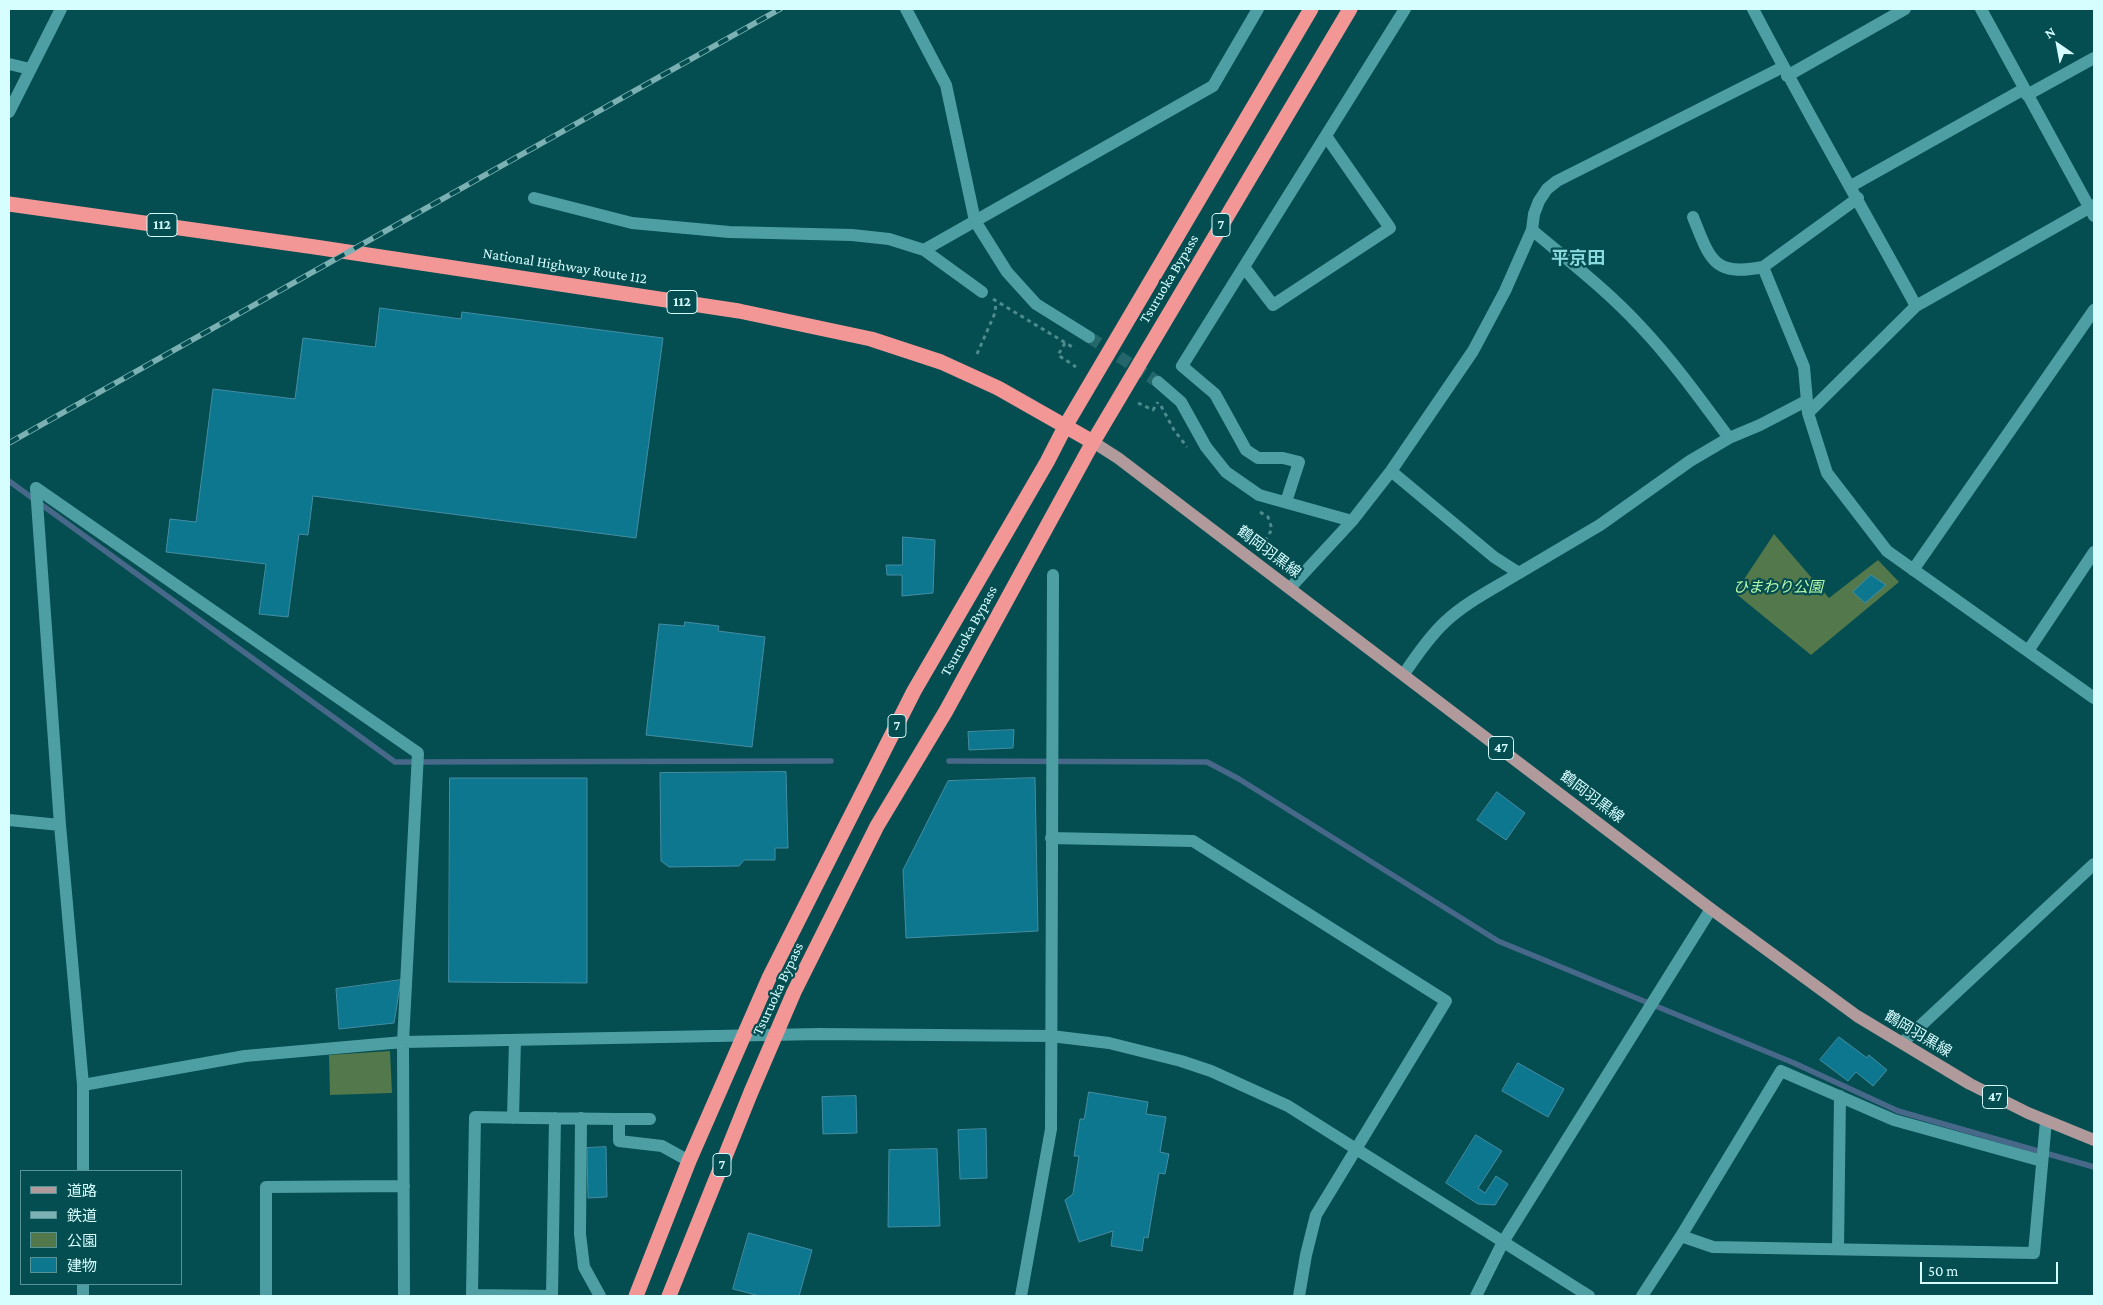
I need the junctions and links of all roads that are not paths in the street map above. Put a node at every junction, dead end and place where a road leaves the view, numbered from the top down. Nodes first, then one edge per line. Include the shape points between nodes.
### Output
1 (61, 9) edge
2 (906, 9) edge
3 (1258, 9) edge
4 (1311, 9) edge
5 (1350, 9) edge
6 (1405, 9) edge
7 (1753, 9) edge
8 (1905, 9) edge
9 (1981, 9) edge
10 (2094, 58) edge
11 (9, 64) edge
12 (30, 68) junction
13 (1785, 71) junction
14 (2025, 92) junction
15 (9, 112) edge
16 (1326, 136) junction
17 (1851, 186) junction
18 (534, 198) dead end
19 (1858, 198) junction
20 (9, 204) edge
21 (2093, 209) edge
22 (1693, 217) dead end
23 (975, 221) junction
24 (1532, 230) junction
25 (924, 250) junction
26 (1244, 267) junction
27 (1763, 267) junction
28 (982, 292) dead end
29 (1916, 306) junction
30 (2094, 310) edge
31 (1089, 337) tunnel mouth
32 (1158, 382) tunnel mouth
33 (1807, 407) junction
34 (1066, 426) junction
35 (1729, 438) junction
36 (1093, 442) junction
37 (1391, 471) junction
38 (1286, 502) junction
39 (1352, 520) junction
40 (2094, 552) edge
41 (1913, 570) junction
42 (1519, 573) junction
43 (1053, 576) dead end
44 (1290, 588) junction
45 (2028, 651) junction
46 (1404, 674) junction
47 (2094, 698) edge
48 (9, 820) edge
49 (60, 825) junction
50 (1051, 838) junction
51 (2094, 864) edge
52 (1711, 908) junction
53 (743, 1034) junction
54 (776, 1034) junction
55 (1051, 1036) junction
56 (515, 1040) junction
57 (403, 1042) junction
58 (1902, 1043) junction
59 (83, 1085) junction
60 (1840, 1096) junction
61 (513, 1118) junction
62 (555, 1118) junction
63 (581, 1118) junction
64 (619, 1119) junction
65 (650, 1119) dead end
66 (2046, 1121) junction
67 (2094, 1140) edge
68 (1356, 1150) junction
69 (689, 1161) junction
70 (2042, 1161) junction
71 (83, 1170) edge
72 (404, 1186) junction
73 (1681, 1236) junction
74 (1503, 1242) junction
75 (1838, 1249) junction
76 (266, 1296) edge
77 (404, 1296) edge
78 (600, 1296) edge
79 (636, 1296) edge
80 (670, 1296) edge
81 (1021, 1296) edge
82 (1299, 1296) edge
83 (1476, 1296) edge
84 (1589, 1296) edge
85 (1642, 1296) edge

1 - 12 street
2 - 23 street via 946,85
3 - 23 street via 1213,86
4 - 34 highway, Tsuruoka Bypass / 7
5 - 36 highway, Tsuruoka Bypass / 7
6 - 16 street
7 - 13 street
8 - 13 street
9 - 14 street
10 - 14 street
11 - 12 street
12 - 15 street
13 - 17 street
13 - 24 street via 1557,181 1539,201
14 - 17 street
14 - 21 street
16 - 26 street
16 - 26 street via 1390,228 1273,305
17 - 19 street
18 - 25 street via 632,223 729,232 852,235 890,240
19 - 27 street
19 - 29 street
20 - 34 highway, National Highway Route 112 / 112 via 315,246 738,311 871,339 941,362 998,388
21 - 29 street
22 - 27 street via 1707,251 1723,268
23 - 25 street
23 - 31 street via 1007,272 1036,304
24 - 35 street via 1641,327
24 - 37 street via 1473,351
25 - 28 street
26 - 38 street via 1182,366 1215,394 1246,450 1258,458 1284,458 1299,462
27 - 33 street via 1804,367
29 - 33 street
30 - 41 street
32 - 38 street via 1180,402 1206,447 1226,472 1259,495
33 - 35 street
33 - 41 street via 1827,473 1887,551
34 - 36 highway, National Highway Route 112 / 112
34 - 53 highway, Tsuruoka Bypass / 7 via 914,691
35 - 42 street via 1683,466 1600,525
36 - 44 main road, 鶴岡羽黒線 / 47
36 - 54 highway, Tsuruoka Bypass / 7 via 946,711 876,826
37 - 39 street
37 - 42 street via 1494,557
38 - 39 street
39 - 44 street
40 - 45 street
41 - 45 street
42 - 46 street via 1444,622
43 - 50 street
44 - 46 main road, 鶴岡羽黒線 / 47
45 - 47 street
46 - 52 main road, 鶴岡羽黒線 / 47
48 - 49 street
49 - 57 street via 36,488 418,753
49 - 59 street
50 - 55 street
50 - 68 street via 1193,841 1446,1001
51 - 58 street
52 - 58 main road, 鶴岡羽黒線 / 47 via 1857,1016
52 - 74 street
53 - 54 street
53 - 56 street
53 - 69 highway, Tsuruoka Bypass / 7
54 - 55 street
54 - 80 highway, Tsuruoka Bypass / 7
55 - 68 street via 1130,1047 1211,1071 1288,1106
55 - 81 street via 1051,1129
56 - 57 street
56 - 61 street
57 - 59 street via 245,1056
57 - 72 street
58 - 66 main road, 鶴岡羽黒線 / 47 via 1970,1084
59 - 71 street
60 - 70 street via 1894,1120
60 - 73 street via 1781,1071
60 - 75 street
61 - 62 street
61 - 62 street via 474,1117 472,1295 552,1296
62 - 63 street
63 - 64 street
63 - 78 street via 580,1234 584,1267
64 - 65 street
64 - 69 street via 619,1141 662,1146
66 - 67 main road, 鶴岡羽黒線 / 47
66 - 70 street
68 - 74 street
68 - 82 street via 1314,1222
69 - 79 highway, Tsuruoka Bypass / 7
70 - 75 street via 2034,1253
72 - 76 street via 266,1187
72 - 77 street
73 - 75 street via 1713,1247
73 - 85 street
74 - 83 street
74 - 84 street

